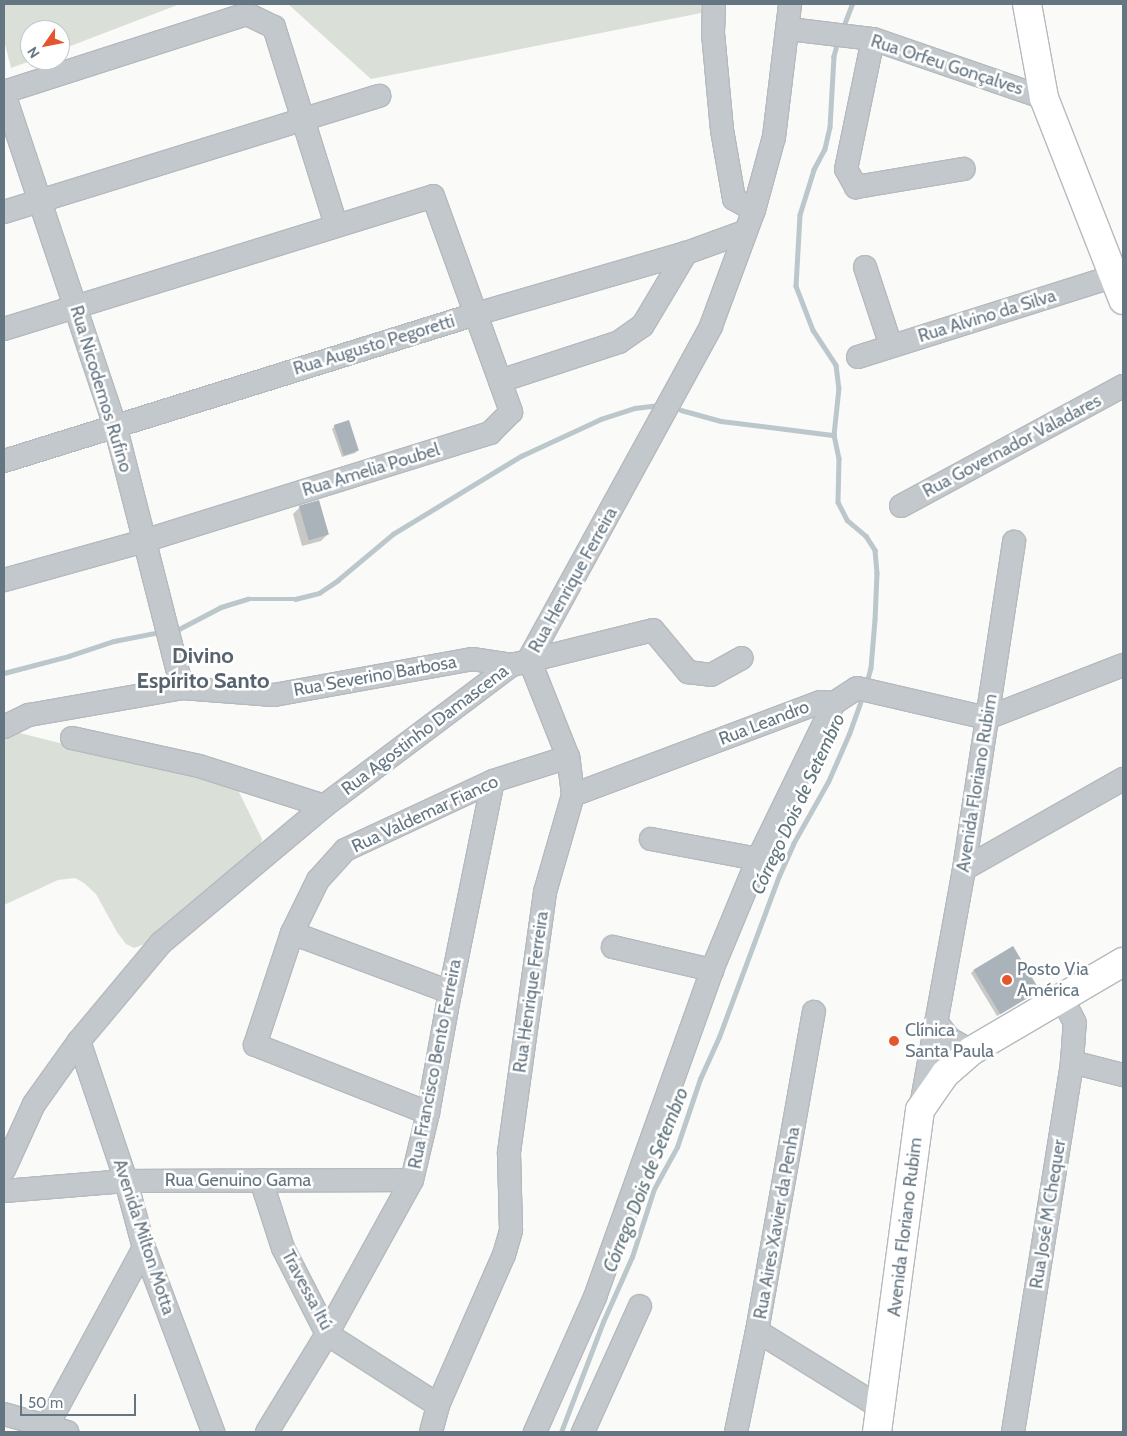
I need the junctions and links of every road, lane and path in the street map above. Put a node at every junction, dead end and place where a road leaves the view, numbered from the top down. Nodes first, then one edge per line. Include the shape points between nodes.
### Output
1 (714, 4) edge
2 (790, 4) edge
3 (1027, 4) edge
4 (789, 29) junction
5 (862, 37) junction
6 (4, 93) edge
7 (379, 96) dead end
8 (1044, 98) junction
9 (302, 120) junction
10 (964, 169) dead end
11 (41, 200) junction
12 (754, 210) junction
13 (4, 212) edge
14 (336, 226) junction
15 (744, 232) junction
16 (686, 254) junction
17 (865, 267) dead end
18 (1119, 288) edge
19 (76, 307) junction
20 (476, 314) junction
21 (4, 328) edge
22 (890, 346) junction
23 (858, 357) dead end
24 (500, 382) junction
25 (1123, 386) edge
26 (115, 425) junction
27 (4, 461) edge
28 (901, 506) dead end
29 (144, 541) junction
30 (1014, 542) dead end
31 (4, 580) edge
32 (742, 658) dead end
33 (520, 662) junction
34 (1123, 664) edge
35 (182, 688) junction
36 (834, 703) junction
37 (987, 718) junction
38 (4, 727) edge
39 (72, 738) dead end
40 (568, 758) junction
41 (1123, 779) edge
42 (493, 781) junction
43 (573, 795) junction
44 (324, 806) junction
45 (651, 839) dead end
46 (758, 859) junction
47 (964, 869) junction
48 (292, 933) junction
49 (613, 948) dead end
50 (1123, 962) edge
51 (712, 970) junction
52 (450, 992) junction
53 (1062, 997) junction
54 (814, 1012) dead end
55 (936, 1022) junction
56 (79, 1041) junction
57 (971, 1051) junction
58 (1072, 1062) junction
59 (1123, 1075) edge
60 (920, 1110) junction
61 (428, 1113) junction
62 (4, 1170) edge
63 (261, 1180) junction
64 (412, 1180) junction
65 (126, 1181) junction
66 (4, 1191) edge
67 (144, 1248) junction
68 (640, 1306) dead end
69 (757, 1331) junction
70 (327, 1334) junction
71 (438, 1405) junction
72 (4, 1414) edge
73 (882, 1425) edge
74 (53, 1430) edge
75 (213, 1432) edge
76 (267, 1432) edge
77 (431, 1432) edge
78 (534, 1432) edge
79 (583, 1432) edge
80 (736, 1432) edge
81 (1013, 1432) edge

1 - 12 street via 713,33 722,130 734,199
2 - 4 street, Rua Henrique Ferreira
3 - 8 main road
4 - 5 street, Rua Orfeu Gonçalves
4 - 12 street, Rua Henrique Ferreira via 774,137
5 - 8 street, Rua Orfeu Gonçalves
5 - 10 street via 846,169 856,187
6 - 9 street via 247,14 274,27
6 - 11 street, Rua Nicodemos Rufino
7 - 9 street
8 - 18 main road
9 - 11 street
9 - 14 street
11 - 13 street
11 - 19 street, Rua Nicodemos Rufino
12 - 15 street, Rua Henrique Ferreira
14 - 19 street
14 - 20 street, Rua Amelia Poubel via 433,196
15 - 16 street, Rua Augusto Pegoretti
15 - 33 street, Rua Henrique Ferreira via 711,326
16 - 20 street, Rua Augusto Pegoretti
16 - 24 street via 643,325 619,342
17 - 22 street
18 - 22 street, Rua Alvino da Silva
19 - 21 street
19 - 26 street, Rua Nicodemos Rufino
20 - 24 street, Rua Amelia Poubel
20 - 26 street, Rua Augusto Pegoretti
22 - 23 street, Rua Alvino da Silva
24 - 29 street, Rua Amelia Poubel via 511,412 490,432
25 - 28 street, Rua Governador Valadares
26 - 27 street, Rua Augusto Pegoretti
26 - 29 street, Rua Nicodemos Rufino
29 - 31 street, Rua Amelia Poubel
29 - 35 street, Rua Nicodemos Rufino
30 - 37 street, Avenida Floriano Rubim
32 - 33 street, Rua Agostinho Damascena via 711,675 688,672 653,630
33 - 35 street, Rua Severino Barbosa via 472,659 274,695
33 - 40 street, Rua Henrique Ferreira
33 - 44 street, Rua Agostinho Damascena
34 - 37 street
35 - 38 street, Rua Severino Barbosa via 29,715
36 - 37 street, Rua Leandro via 857,688
36 - 43 street, Rua Leandro via 820,702
36 - 46 street
37 - 47 street, Avenida Floriano Rubim
39 - 44 street, Rua Agostinho Damascena via 199,766
40 - 42 street, Rua Valdemar Fianco
40 - 43 street, Rua Henrique Ferreira
41 - 47 street
42 - 48 street, Rua Valdemar Fianco via 345,850 318,880
42 - 52 street, Rua Francisco Bento Ferreira
43 - 71 street, Rua Henrique Ferreira via 545,892 509,1152 511,1230 504,1255
44 - 56 street, Rua Agostinho Damascena via 161,943
45 - 46 street
46 - 51 street
47 - 55 street, Avenida Floriano Rubim
48 - 52 street
48 - 61 street, Rua Valdemar Fianco via 255,1044
49 - 51 street
50 - 53 main road
51 - 78 street via 596,1298
52 - 61 street, Rua Francisco Bento Ferreira
53 - 57 main road
53 - 58 street, Rua José M Chequer via 1075,1023
54 - 69 street, Rua Aires Xavier da Penha
55 - 57 street via 950,1039
55 - 60 street, Avenida Floriano Rubim
56 - 62 street, Rua Agostinho Damascena via 34,1104
56 - 65 street, Avenida Milton Motta
57 - 60 main road via 945,1074
58 - 59 street
58 - 81 street, Rua José M Chequer
60 - 73 main road, Avenida Floriano Rubim
61 - 64 street, Rua Francisco Bento Ferreira
63 - 64 street, Rua Genuino Gama
63 - 65 street, Rua Genuino Gama
63 - 70 street, Travessa Itú via 283,1248
64 - 70 street, Rua Francisco Bento Ferreira
65 - 66 street, Rua Genuino Gama
65 - 67 street, Avenida Milton Motta
67 - 74 street
67 - 75 street, Avenida Milton Motta
68 - 79 street
69 - 73 street
69 - 80 street, Rua Aires Xavier da Penha
70 - 71 street, Travessa Itú
70 - 76 street, Rua Francisco Bento Ferreira
71 - 77 street, Rua Henrique Ferreira
72 - 74 street

